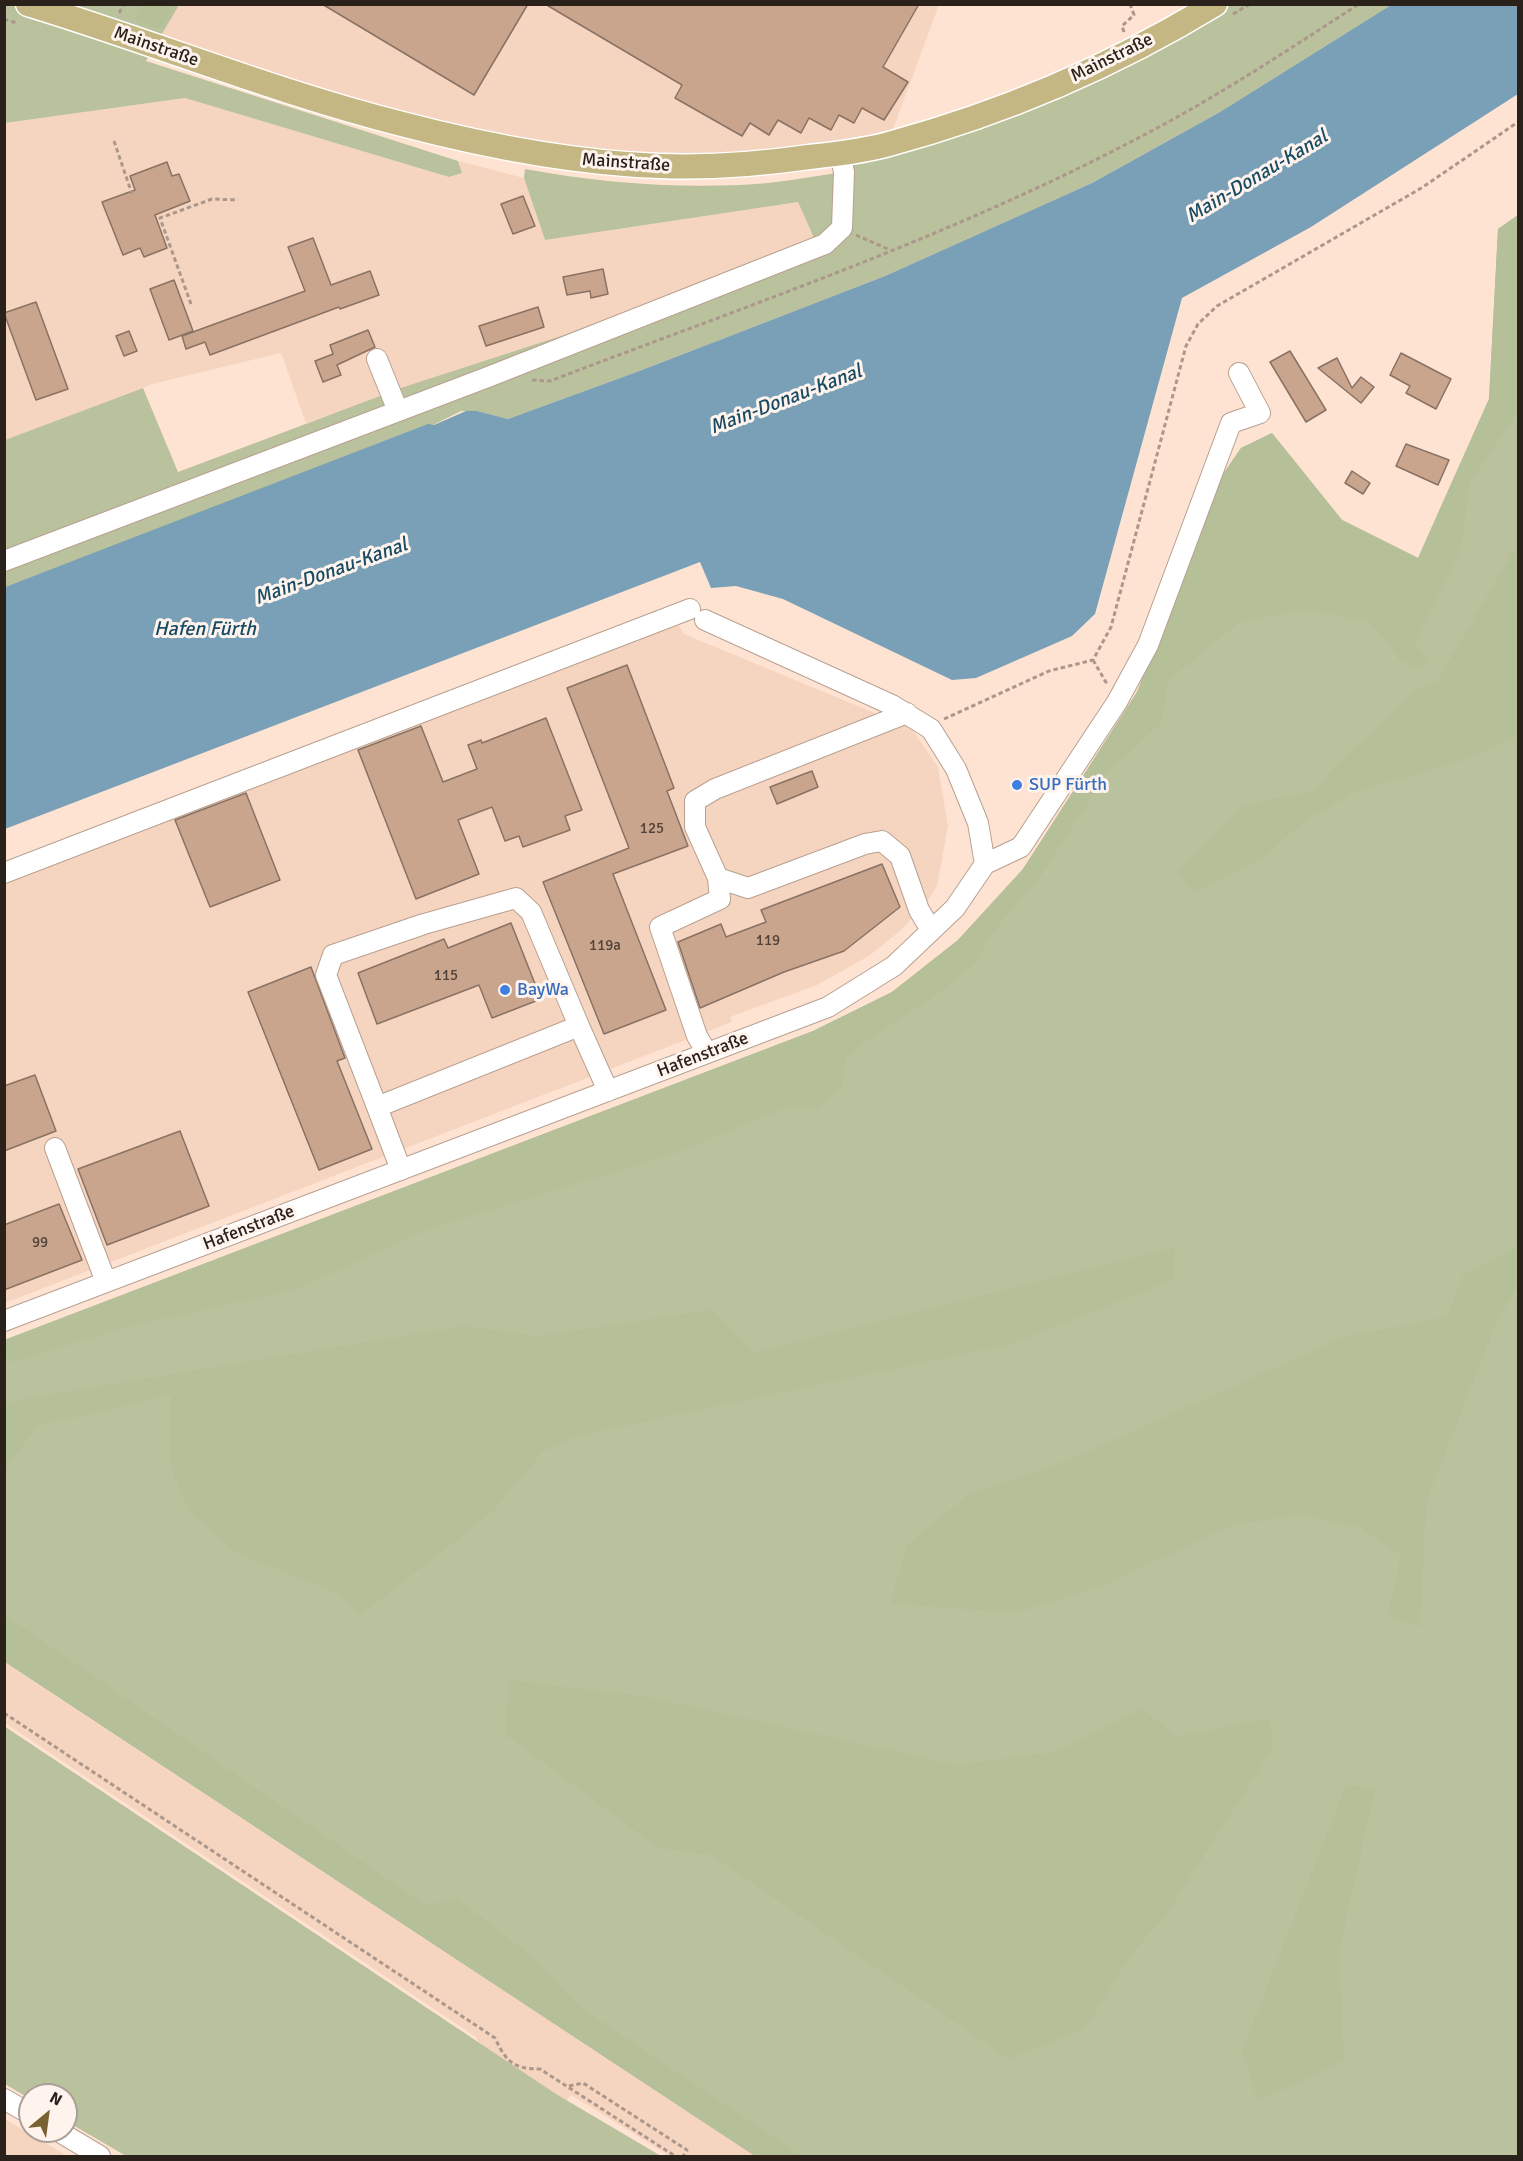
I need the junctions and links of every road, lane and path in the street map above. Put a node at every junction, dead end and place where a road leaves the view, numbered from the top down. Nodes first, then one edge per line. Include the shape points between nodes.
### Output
1 (1250, 4) edge
2 (1359, 4) edge
3 (1223, 10) edge
4 (27, 15) edge
5 (4, 19) edge
6 (114, 141) dead end
7 (840, 153) junction
8 (132, 194) dead end
9 (238, 200) dead end
10 (842, 228) junction
11 (890, 250) junction
12 (191, 303) dead end
13 (377, 359) dead end
14 (1239, 373) dead end
15 (530, 380) dead end
16 (399, 411) junction
17 (4, 561) edge
18 (998, 694) dead end
19 (907, 713) junction
20 (931, 729) junction
21 (985, 864) junction
22 (4, 873) edge
23 (718, 878) junction
24 (931, 930) junction
25 (579, 1026) junction
26 (707, 1053) junction
27 (608, 1091) junction
28 (377, 1107) junction
29 (55, 1148) dead end
30 (401, 1170) junction
31 (106, 1282) junction
32 (4, 1321) edge
33 (4, 1713) edge
34 (567, 2086) junction
35 (4, 2099) edge
36 (18, 2107) edge
37 (77, 2143) edge
38 (100, 2157) edge
39 (675, 2157) edge
40 (683, 2157) edge

1 - 3 path
2 - 11 path via 1249,75 1142,136 976,215
3 - 7 main road, Mainstraße via 1037,94 887,145
4 - 5 path
4 - 7 main road, Mainstraße via 399,124 577,160 660,166 745,165
6 - 8 path
7 - 10 street via 844,172
9 - 12 path via 212,199 160,218
10 - 11 path
10 - 16 street via 825,244
11 - 15 path via 550,381
13 - 16 street
14 - 21 street via 1260,413 1231,423 1148,645 1117,702 1021,847
16 - 17 street
18 - 20 path via 939,721
19 - 20 street
19 - 22 street via 698,615
19 - 23 street via 715,789 695,801 694,827
20 - 21 street via 956,769 978,823
21 - 24 street, Hafenstraße via 955,908
23 - 24 street via 748,888 882,841 900,856
23 - 26 street via 720,900 660,927 697,1036
24 - 26 street, Hafenstraße via 894,966 828,1007
25 - 27 street
25 - 28 street
25 - 28 street via 531,912 516,898 333,955 326,975
26 - 27 street, Hafenstraße
27 - 30 street, Hafenstraße
28 - 30 street
29 - 31 street
30 - 31 street, Hafenstraße
31 - 32 street, Hafenstraße
33 - 34 path via 495,2038 503,2056 521,2069 540,2068
34 - 39 path
34 - 40 path via 583,2083 687,2150
35 - 36 street
37 - 38 street

